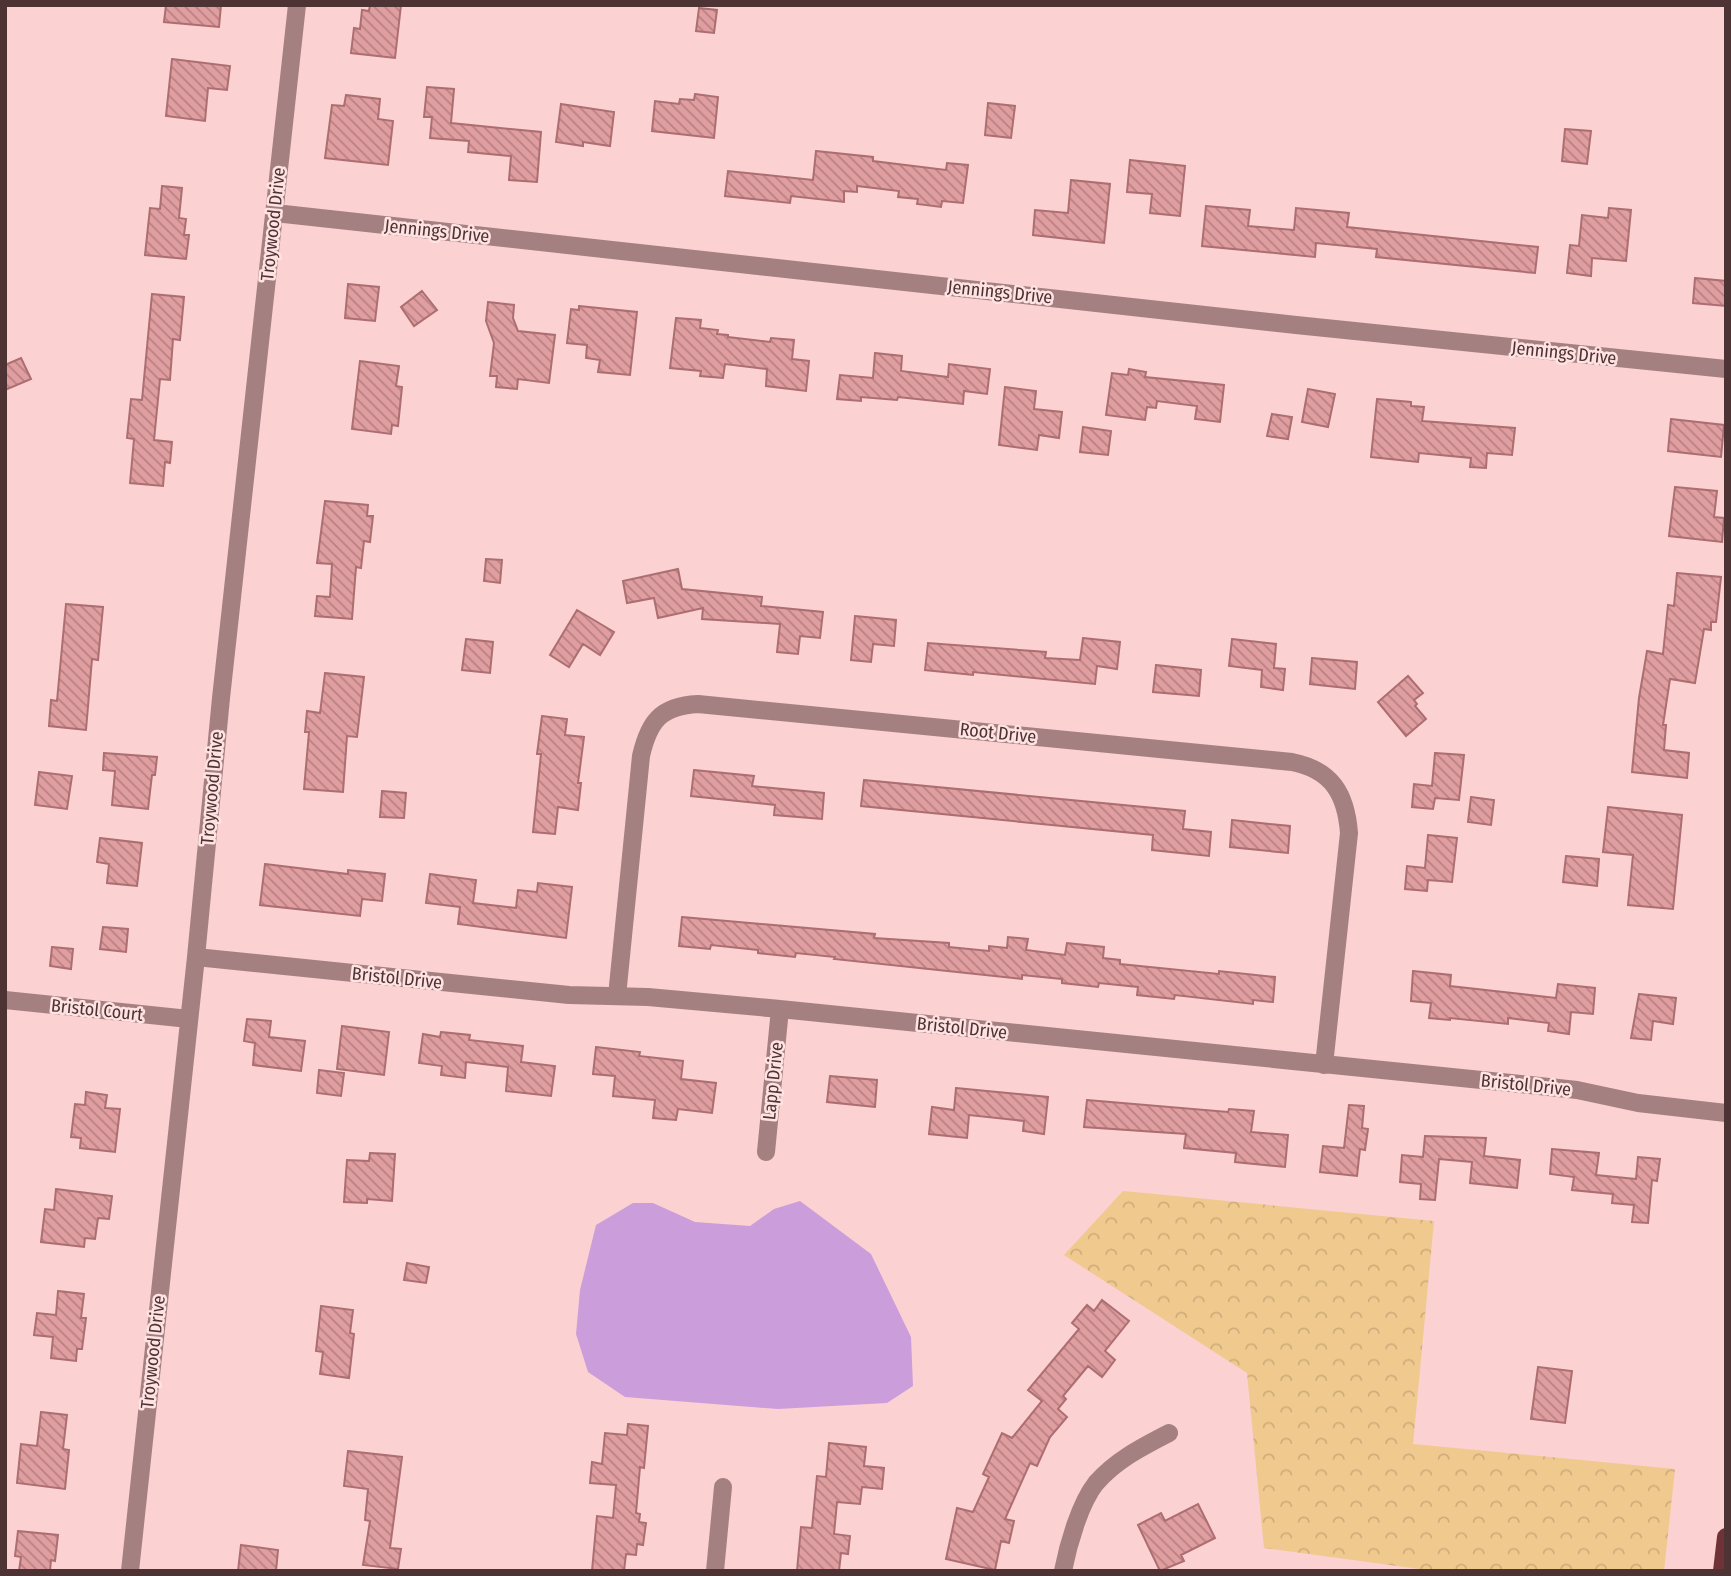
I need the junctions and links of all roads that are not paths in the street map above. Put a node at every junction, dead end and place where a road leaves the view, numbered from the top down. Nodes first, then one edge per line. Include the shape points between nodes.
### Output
1 (297, 5) edge
2 (275, 213) junction
3 (1726, 369) edge
4 (196, 957) junction
5 (617, 996) junction
6 (5, 1000) edge
7 (780, 1009) junction
8 (189, 1019) junction
9 (1324, 1065) junction
10 (1726, 1113) edge
11 (766, 1152) dead end
12 (1169, 1433) dead end
13 (723, 1487) dead end
14 (1726, 1537) edge
15 (130, 1571) edge
16 (715, 1571) edge
17 (1063, 1571) edge
18 (1722, 1571) edge

1 - 2 street, Troywood Drive
2 - 3 street, Jennings Drive
2 - 4 street, Troywood Drive
4 - 5 street, Bristol Drive
4 - 8 street, Troywood Drive
5 - 7 street, Bristol Drive
5 - 9 street, Root Drive via 640,756 649,729 657,717 683,705 739,708 1292,762 1315,768 1331,779 1340,794 1349,833
6 - 8 street, Bristol Court
7 - 9 street, Bristol Drive
7 - 11 street, Lapp Drive
8 - 15 street, Troywood Drive
9 - 10 street, Bristol Drive via 1577,1090 1638,1103
12 - 17 street via 1121,1460 1095,1485 1066,1552
13 - 16 street
14 - 18 main road

